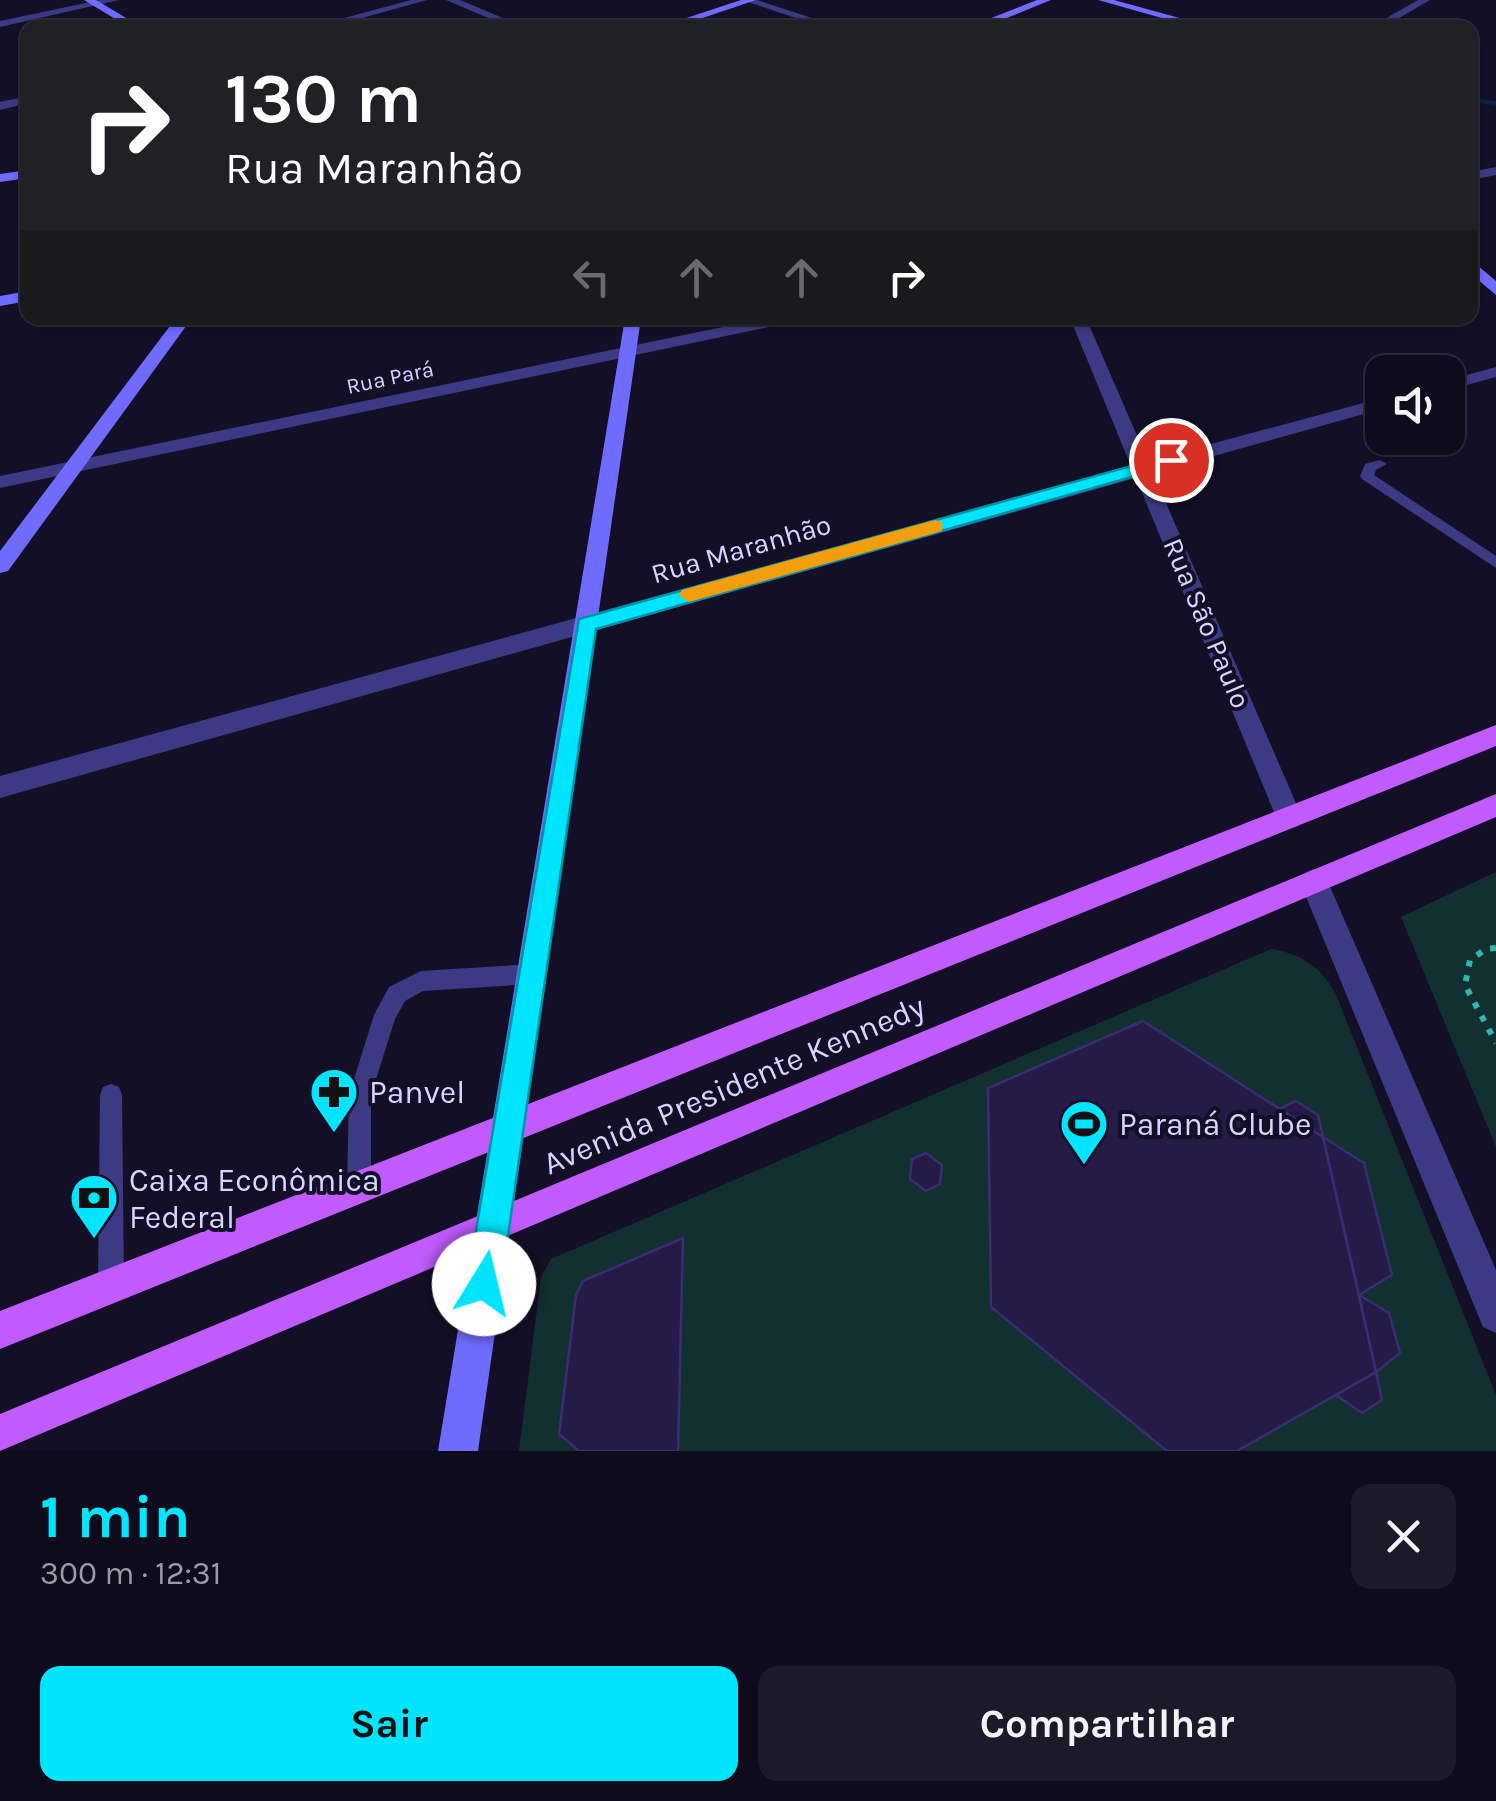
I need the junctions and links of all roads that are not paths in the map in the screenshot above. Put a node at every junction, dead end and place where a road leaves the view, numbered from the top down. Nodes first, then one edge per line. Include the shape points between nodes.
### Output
1 (114, 0) edge
2 (422, 0) edge
3 (451, 0) edge
4 (749, 0) edge
5 (1046, 0) edge
6 (1103, 0) edge
7 (1425, 0) edge
8 (93, 2) edge
9 (124, 20) edge
10 (343, 20) edge
11 (502, 20) edge
12 (686, 20) edge
13 (813, 20) edge
14 (992, 20) edge
15 (1180, 20) edge
16 (1389, 20) edge
17 (0, 24) edge
18 (1478, 272) edge
19 (1496, 290) edge
20 (179, 325) edge
21 (632, 325) edge
22 (755, 325) edge
23 (1081, 325) edge
24 (628, 352) junction
25 (1496, 372) edge
26 (1465, 380) edge
27 (1365, 408) edge
28 (1380, 464) dead end
29 (74, 467) junction
30 (1141, 469) junction
31 (0, 482) edge
32 (1496, 563) edge
33 (0, 566) edge
34 (586, 624) junction
35 (1496, 735) edge
36 (0, 787) edge
37 (1496, 805) edge
38 (1290, 817) junction
39 (1314, 882) junction
40 (532, 974) junction
41 (111, 1095) dead end
42 (508, 1126) junction
43 (359, 1187) junction
44 (493, 1224) junction
45 (111, 1286) junction
46 (1496, 1314) edge
47 (0, 1330) edge
48 (0, 1434) edge
49 (458, 1451) edge

1 - 8 street
2 - 10 street
3 - 11 street
4 - 12 street
4 - 13 street
5 - 14 street
6 - 15 street
7 - 16 street
8 - 9 street
8 - 17 street
18 - 19 street
20 - 29 street
21 - 24 street
22 - 24 street, Rua Pará
23 - 30 street, Rua São Paulo
24 - 29 street, Rua Pará
24 - 34 street
25 - 26 street
27 - 30 street, Rua Maranhão
28 - 32 lane via 1367,476
29 - 31 street, Rua Pará
29 - 33 street
30 - 34 street, Rua Maranhão
30 - 38 street, Rua São Paulo
34 - 36 street, Rua Maranhão
34 - 40 street
35 - 38 main road, Avenida Presidente Kennedy
37 - 39 main road, Avenida Presidente Kennedy
38 - 42 main road, Avenida Presidente Kennedy
39 - 44 main road, Avenida Presidente Kennedy
39 - 46 street
40 - 42 street
40 - 43 lane via 421,982 397,994 360,1095
41 - 45 lane
42 - 43 main road, Avenida Presidente Kennedy
42 - 44 street
43 - 45 main road, Avenida Presidente Kennedy
44 - 48 main road, Avenida Presidente Kennedy
44 - 49 street
45 - 47 main road, Avenida Presidente Kennedy

